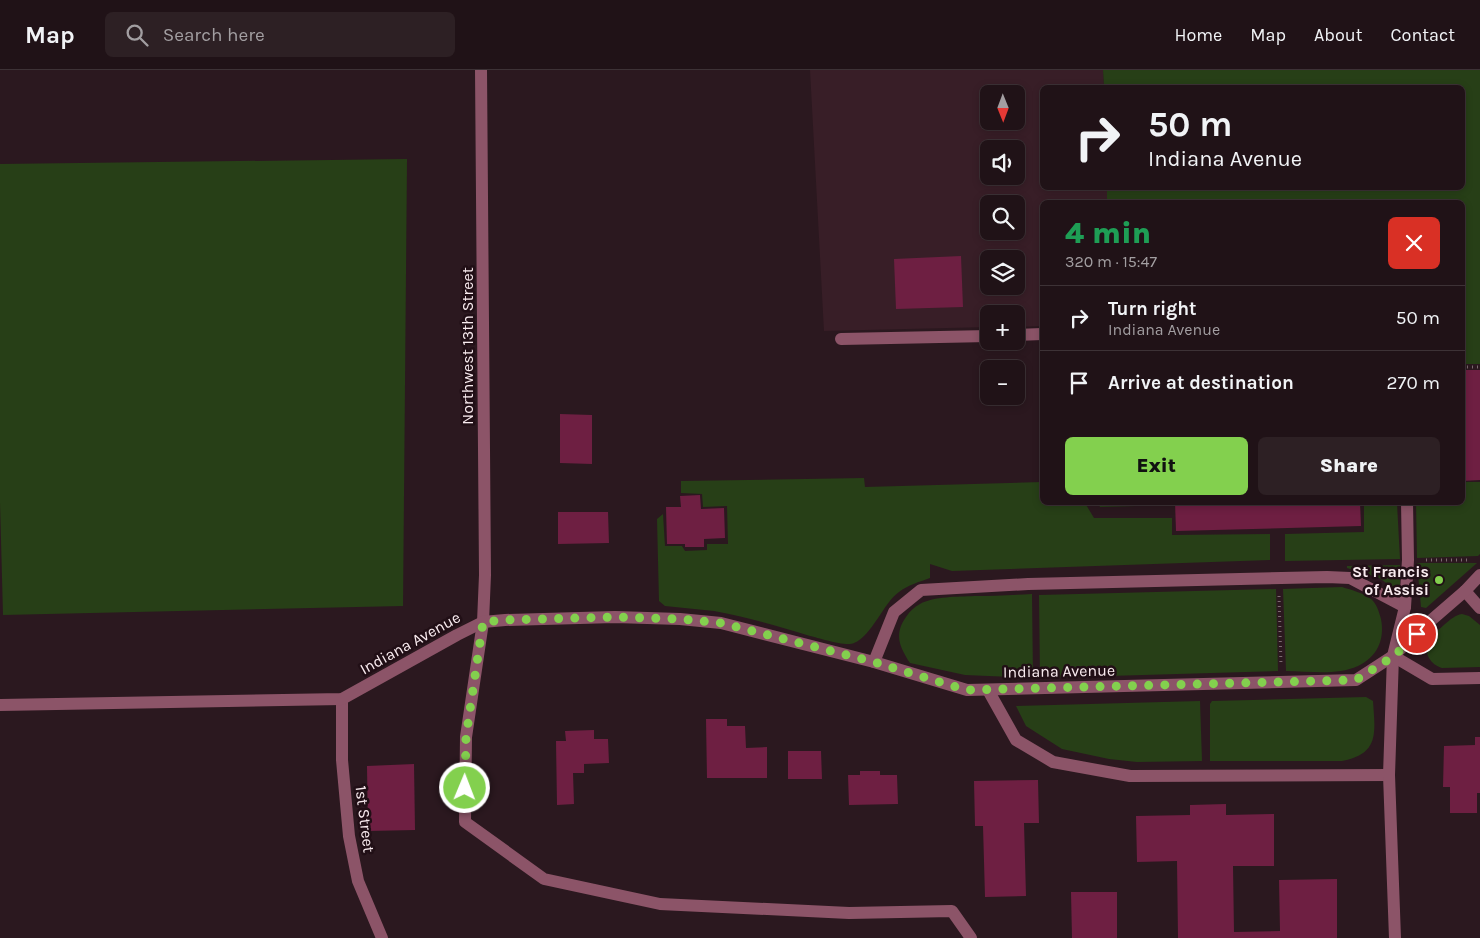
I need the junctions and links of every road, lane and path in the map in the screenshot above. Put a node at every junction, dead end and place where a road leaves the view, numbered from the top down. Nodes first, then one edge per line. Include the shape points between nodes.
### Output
1 (481, 70) edge
2 (1040, 334) edge
3 (1025, 335) edge
4 (980, 336) edge
5 (841, 340) dead end
6 (1465, 367) edge
7 (1480, 367) edge
8 (1407, 505) edge
9 (1420, 560) dead end
10 (1479, 560) dead end
11 (1480, 575) edge
12 (1279, 590) dead end
13 (1466, 591) junction
14 (1405, 607) junction
15 (1480, 608) edge
16 (483, 622) junction
17 (1394, 656) junction
18 (874, 662) junction
19 (1282, 668) dead end
20 (1480, 678) edge
21 (988, 690) junction
22 (342, 699) junction
23 (0, 705) edge
24 (1390, 775) junction
25 (382, 938) edge
26 (971, 938) edge
27 (1396, 938) edge

1 - 16 street, Northwest 13th Street
2 - 3 street
4 - 5 street
6 - 7 path
8 - 14 street
9 - 10 path
11 - 13 street, Indiana Avenue
12 - 19 path
13 - 15 street
13 - 17 street, Indiana Avenue
14 - 17 street
14 - 18 street via 1350,578 1327,577 1028,584 921,590 894,612
16 - 18 street, Indiana Avenue via 615,617 721,623
16 - 22 street, Indiana Avenue
16 - 26 street, Northwest 13th Street via 466,737 464,822 544,879 660,904 848,912 952,911
17 - 20 street via 1432,679
17 - 21 street, Indiana Avenue via 1356,680
17 - 24 street
18 - 21 street, Indiana Avenue via 966,690
21 - 24 street via 1016,740 1053,762 1130,776
22 - 23 street, Indiana Avenue
22 - 25 street, 1st Street via 342,760 349,836 358,881
24 - 27 street

